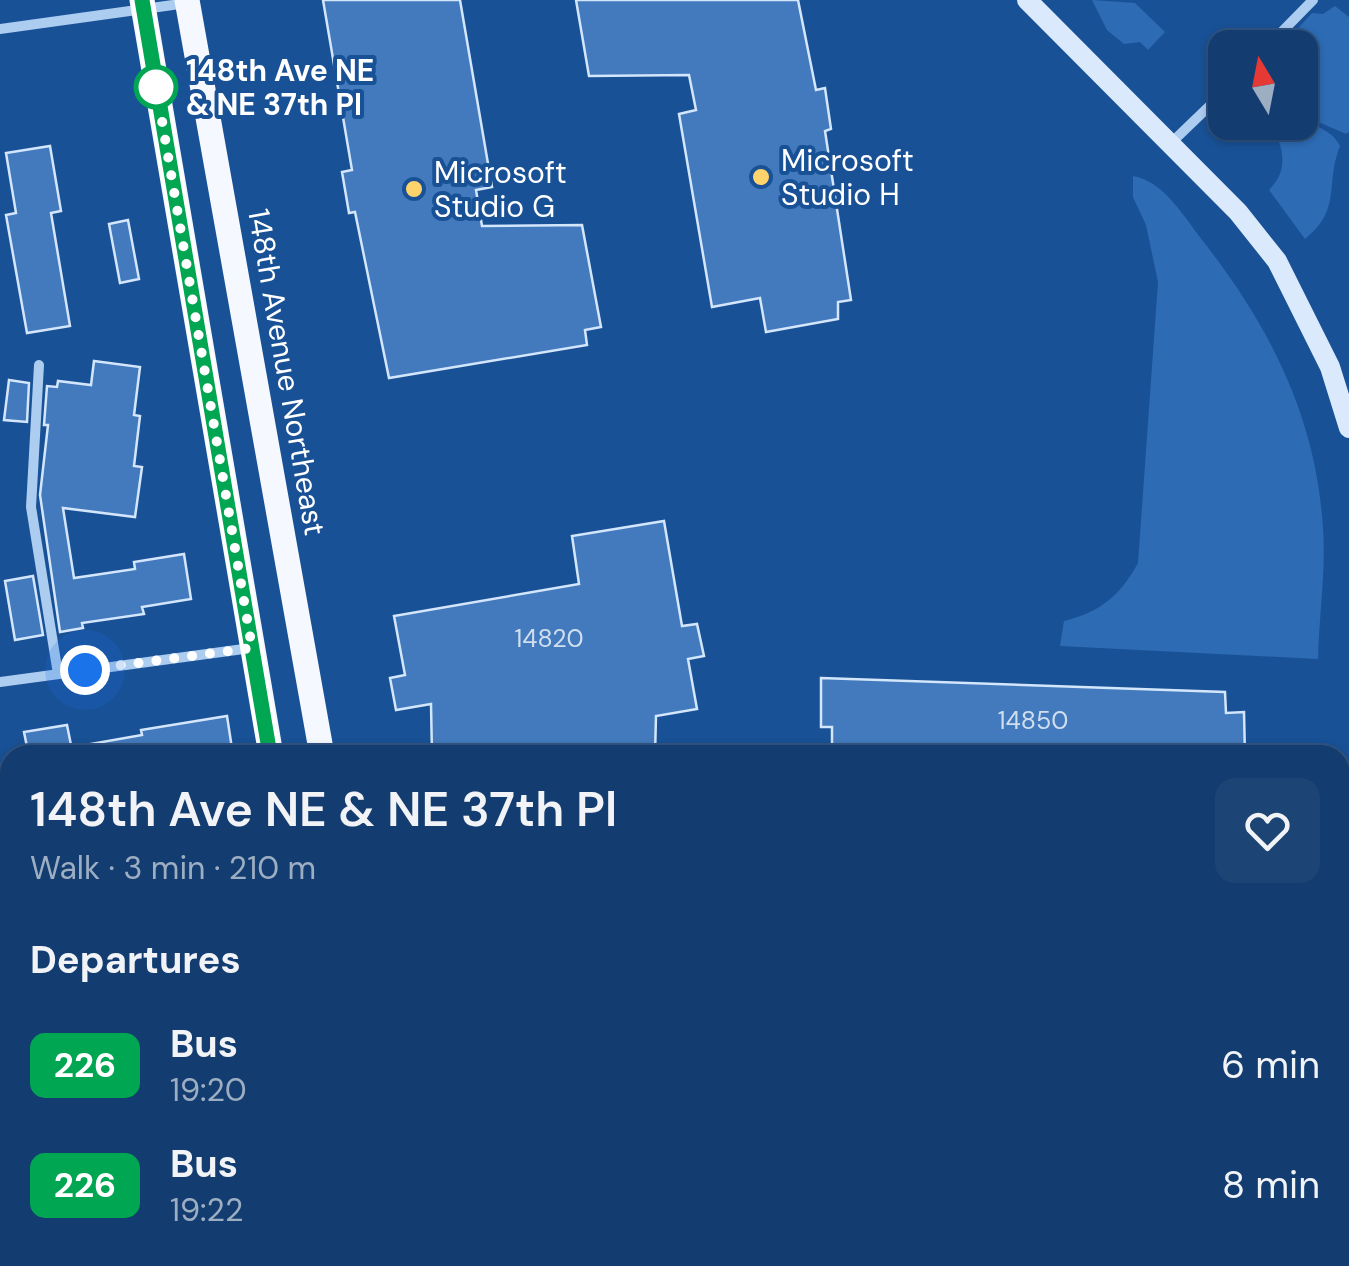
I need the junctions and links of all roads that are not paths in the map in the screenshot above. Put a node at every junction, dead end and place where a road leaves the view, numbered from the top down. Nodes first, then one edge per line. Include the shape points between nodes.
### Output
1 (1027, 0) edge
2 (1313, 0) edge
3 (188, 1) edge
4 (142, 5) edge
5 (0, 29) edge
6 (1284, 30) edge
7 (1208, 107) edge
8 (1170, 144) junction
9 (39, 364) dead end
10 (1349, 428) edge
11 (252, 648) junction
12 (58, 674) junction
13 (0, 682) edge
14 (268, 745) edge
15 (320, 745) edge

1 - 8 street
2 - 6 street
3 - 4 street
3 - 15 main road, 148th Avenue Northeast
4 - 5 street
4 - 11 main road
7 - 8 street
8 - 10 street via 1277,261 1330,367
9 - 12 street via 31,507
11 - 12 street
11 - 14 main road
12 - 13 street

